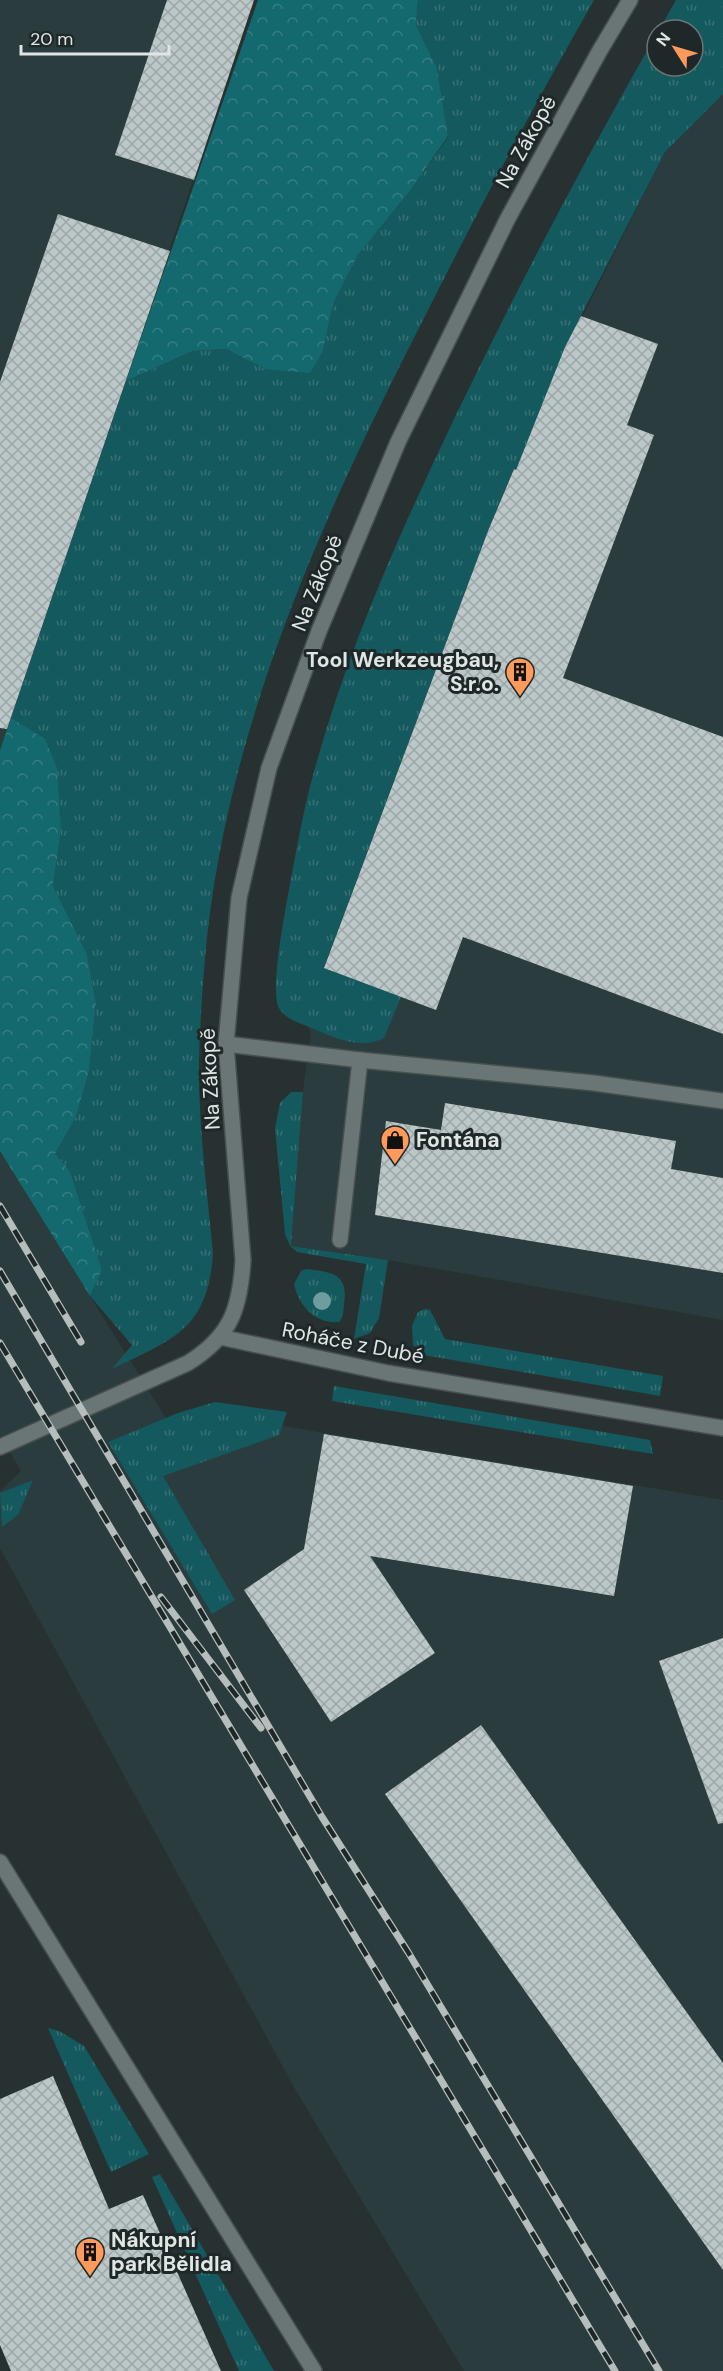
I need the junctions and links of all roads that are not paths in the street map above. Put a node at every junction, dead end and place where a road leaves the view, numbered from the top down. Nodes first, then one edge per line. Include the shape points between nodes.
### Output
1 (630, 0) edge
2 (226, 1044) junction
3 (360, 1060) junction
4 (723, 1101) edge
5 (340, 1240) dead end
6 (220, 1337) junction
7 (723, 1428) edge
8 (0, 1448) edge
9 (0, 1862) edge
10 (314, 2371) edge

1 - 2 street, Na Zákopě via 496,241 398,442 319,631 269,768 239,897
2 - 3 street
2 - 6 street, Na Zákopě via 243,1260 238,1304
3 - 4 street via 594,1083
3 - 5 street
6 - 7 street, Roháče z Dubé via 388,1374
6 - 8 street via 206,1351 168,1374
9 - 10 street

